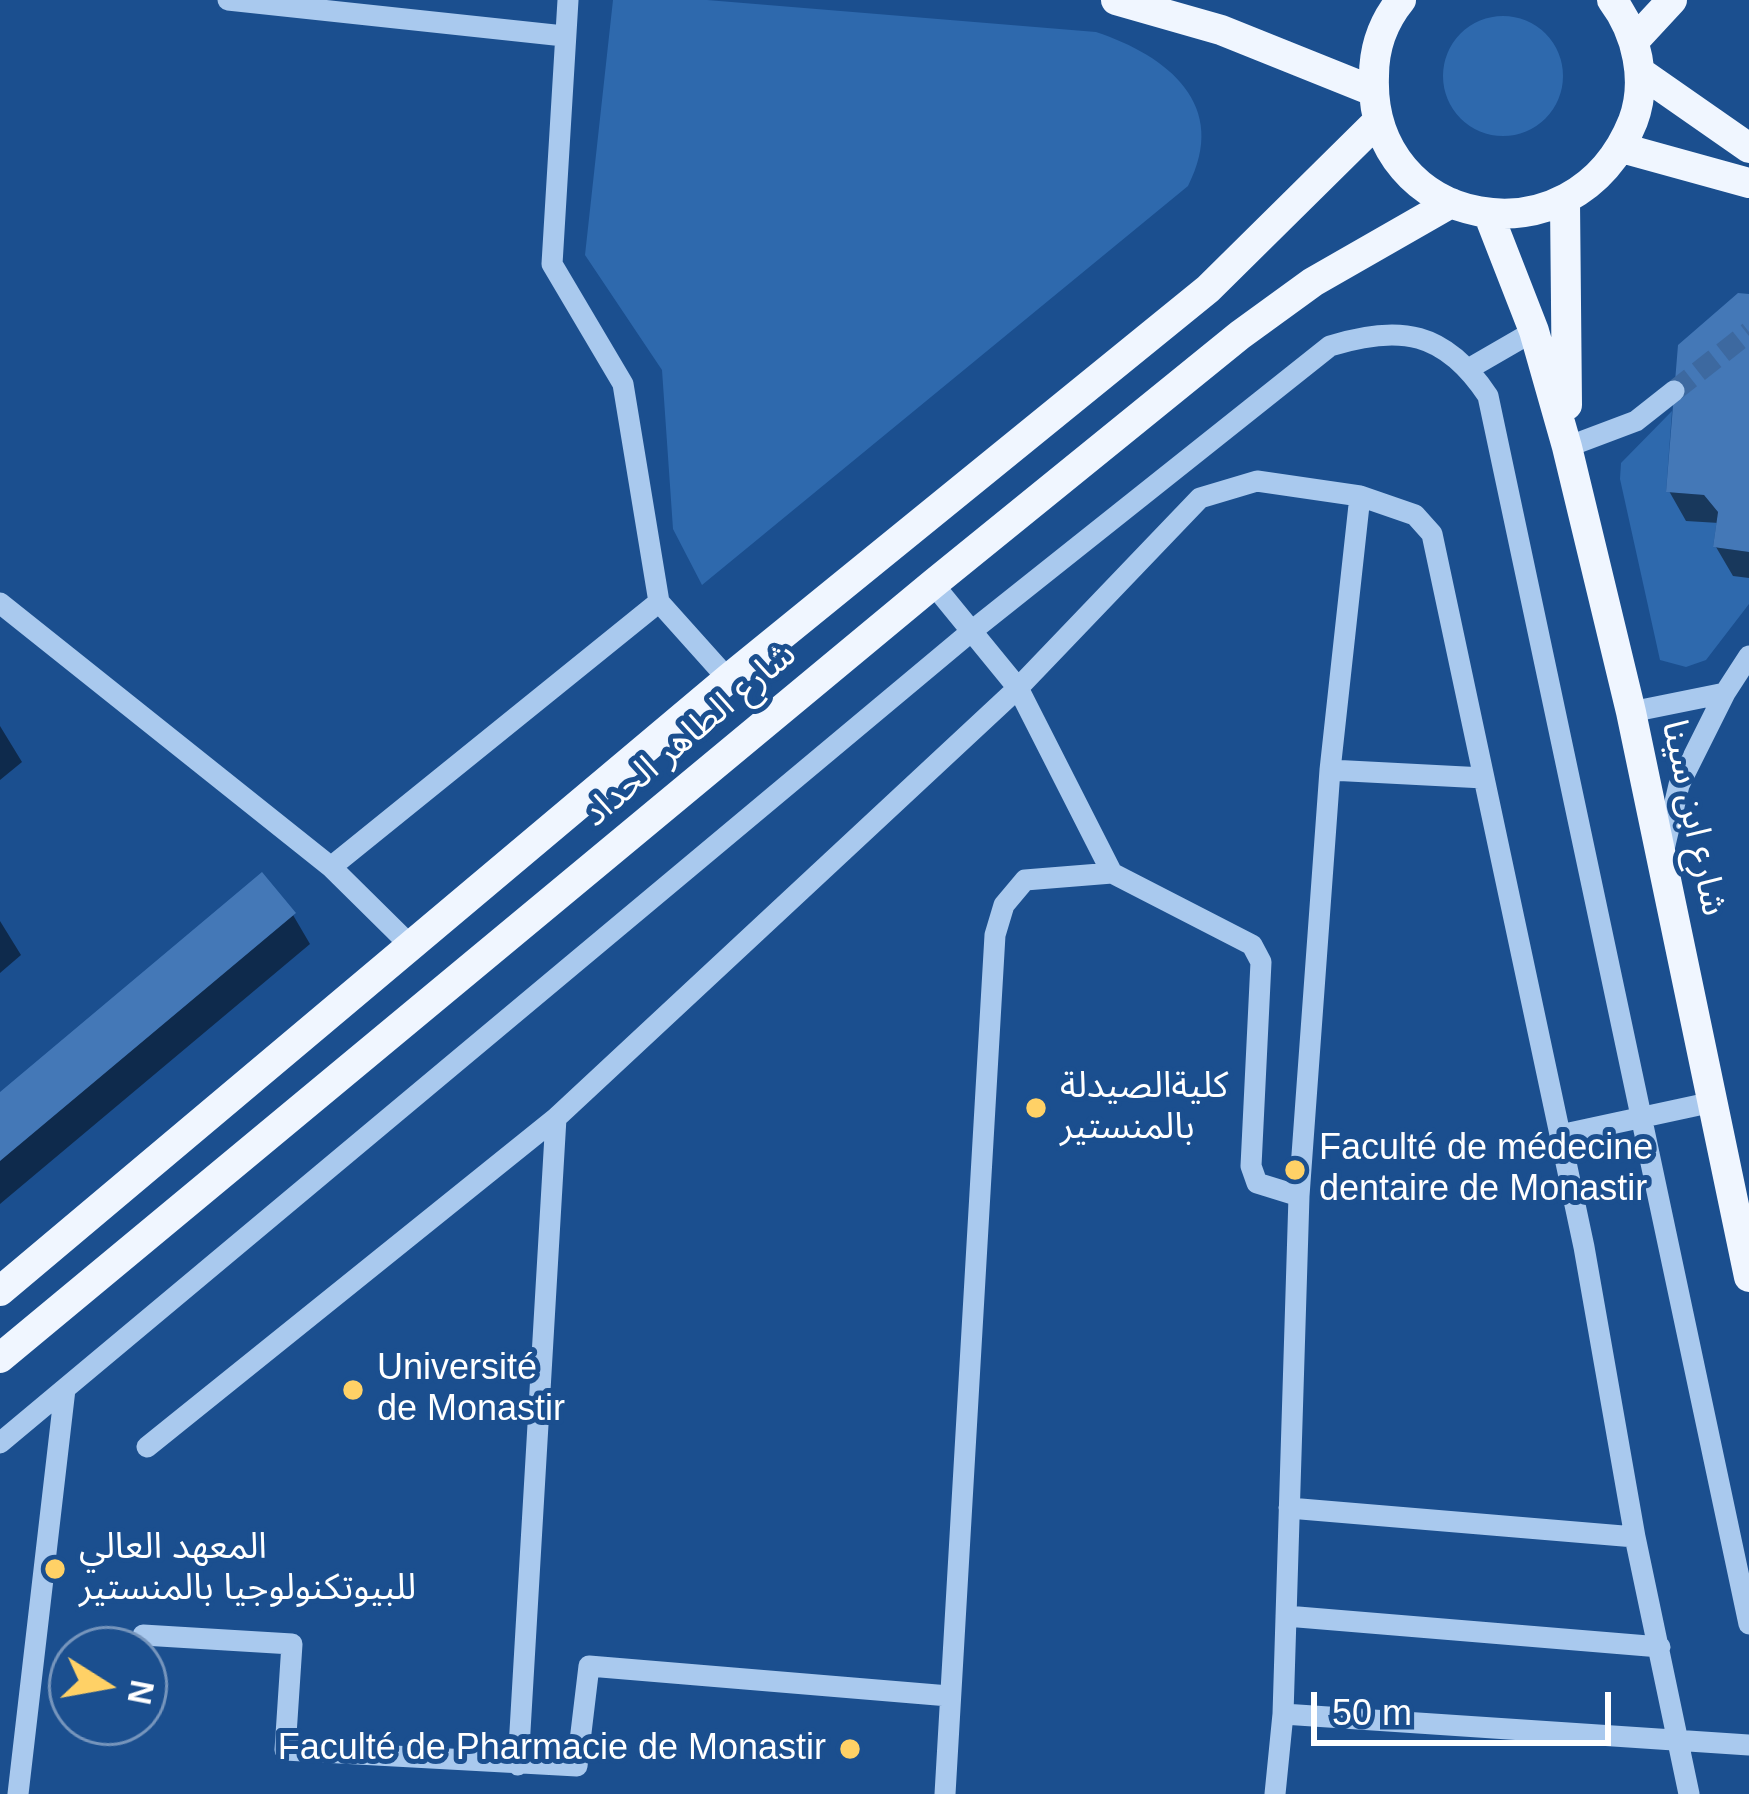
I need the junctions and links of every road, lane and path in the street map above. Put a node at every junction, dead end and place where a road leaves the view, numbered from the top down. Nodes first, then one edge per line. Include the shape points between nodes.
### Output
1 (228, 0) edge
2 (568, 0) edge
3 (1116, 0) edge
4 (1400, 0) edge
5 (1612, 0) edge
6 (1672, 0) edge
7 (564, 36) junction
8 (1637, 57) junction
9 (1376, 106) junction
10 (1622, 148) junction
11 (1749, 148) edge
12 (1749, 183) edge
13 (1565, 202) junction
14 (1451, 203) junction
15 (1488, 213) junction
16 (1534, 331) junction
17 (1470, 368) junction
18 (1674, 392) tunnel mouth
19 (1567, 447) junction
20 (1360, 496) junction
21 (933, 584) junction
22 (659, 602) junction
23 (0, 603) edge
24 (973, 630) junction
25 (1749, 656) edge
26 (728, 679) junction
27 (1018, 688) junction
28 (1725, 693) junction
29 (1631, 712) junction
30 (1330, 770) junction
31 (1484, 778) junction
32 (1661, 862) junction
33 (331, 867) junction
34 (1112, 873) junction
35 (412, 947) junction
36 (1713, 1102) junction
37 (556, 1118) junction
38 (1640, 1118) junction
39 (1560, 1135) junction
40 (1299, 1196) junction
41 (1749, 1277) edge
42 (0, 1292) edge
43 (0, 1358) edge
44 (65, 1389) junction
45 (0, 1443) edge
46 (147, 1448) dead end
47 (1289, 1508) junction
48 (1635, 1537) junction
49 (1286, 1616) junction
50 (1749, 1624) edge
51 (168, 1637) edge
52 (1660, 1647) junction
53 (949, 1696) junction
54 (1283, 1714) junction
55 (1677, 1742) junction
56 (1749, 1745) edge
57 (518, 1765) junction
58 (18, 1794) edge
59 (945, 1794) edge
60 (1275, 1794) edge
61 (1689, 1794) edge

1 - 7 street
2 - 7 street
3 - 9 main road via 1221,30
4 - 9 main road via 1374,62
5 - 8 main road
6 - 8 main road
7 - 22 street via 552,264 623,384
8 - 10 main road via 1636,112
8 - 11 main road
9 - 14 main road via 1395,155
9 - 26 main road, شارع الطاهر الحداد via 1208,290
10 - 12 main road
10 - 13 main road
13 - 15 main road
13 - 19 main road, شارع ابن سينا
14 - 15 main road
14 - 21 main road, شارع الطاهر الحداد via 1313,282 1240,335
15 - 16 main road, شارع ابن سينا
16 - 17 street
16 - 19 main road, شارع ابن سينا
17 - 24 street via 1405,332 1330,346
17 - 38 street via 1488,396
18 - 19 street via 1636,421
19 - 29 main road, شارع ابن سينا
20 - 27 street via 1257,482 1200,498
20 - 30 street
20 - 31 street via 1415,515 1432,534
21 - 24 street
21 - 43 main road, شارع الطاهر الحداد
22 - 26 street
22 - 33 street
23 - 33 street
24 - 27 street
24 - 44 street
25 - 28 street
26 - 35 main road, شارع الطاهر الحداد
27 - 34 street
27 - 37 street
28 - 29 street
28 - 32 street via 1679,785
29 - 32 main road, شارع ابن سينا
30 - 31 street
30 - 40 street
31 - 39 street
32 - 36 main road, شارع ابن سينا
33 - 35 street
34 - 40 street via 1252,945 1261,962 1252,1166 1257,1183
34 - 53 street via 1025,880 1004,905 995,935
35 - 42 main road, شارع الطاهر الحداد
36 - 38 street
36 - 41 main road, شارع ابن سينا
37 - 46 street
37 - 57 street
38 - 39 street
38 - 50 street
39 - 48 street
40 - 47 street
44 - 45 street
44 - 58 street
47 - 48 street
47 - 49 street
48 - 52 street
49 - 52 street
49 - 54 street
51 - 57 street via 292,1644 285,1750
52 - 55 street
53 - 57 street via 589,1666 577,1766
53 - 59 street
54 - 55 street
54 - 60 street
55 - 56 street
55 - 61 street

